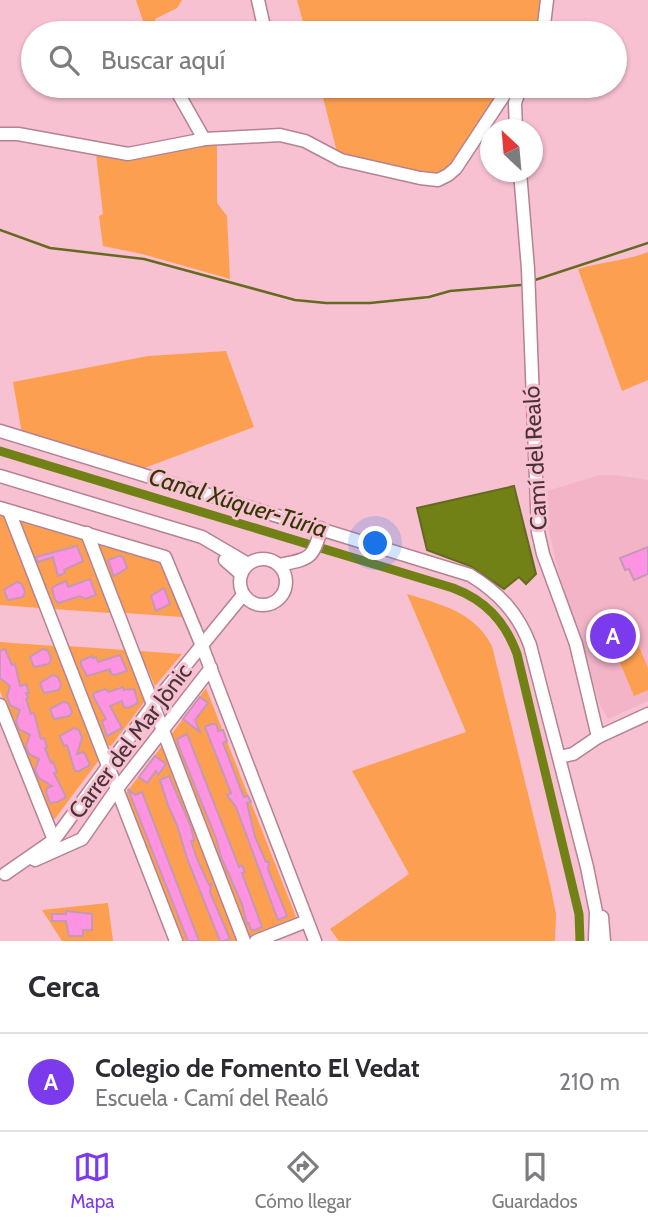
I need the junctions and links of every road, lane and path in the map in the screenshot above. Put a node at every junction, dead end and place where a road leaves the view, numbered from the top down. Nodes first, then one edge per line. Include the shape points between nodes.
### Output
1 (258, 0) edge
2 (547, 0) edge
3 (264, 21) edge
4 (545, 21) edge
5 (181, 98) edge
6 (502, 98) edge
7 (517, 98) edge
8 (516, 119) edge
9 (0, 134) edge
10 (204, 139) junction
11 (521, 182) edge
12 (0, 431) edge
13 (0, 476) edge
14 (0, 484) edge
15 (4, 509) edge
16 (320, 532) junction
17 (87, 533) junction
18 (279, 565) junction
19 (245, 569) junction
20 (243, 594) junction
21 (202, 646) junction
22 (211, 668) junction
23 (0, 705) edge
24 (153, 705) junction
25 (648, 714) edge
26 (162, 730) junction
27 (598, 737) junction
28 (567, 759) junction
29 (108, 768) junction
30 (116, 790) junction
31 (54, 840) junction
32 (2, 875) edge
33 (307, 921) junction
34 (176, 941) edge
35 (244, 941) edge
36 (256, 941) edge
37 (314, 941) edge
38 (595, 941) edge
39 (604, 941) edge

1 - 3 street
2 - 4 street
5 - 10 street
6 - 10 street via 456,168 439,180 341,160 294,136
7 - 8 street
9 - 10 street via 128,154
11 - 27 street, Camí del Realó via 538,532 576,644
12 - 16 street
13 - 19 street via 202,537
14 - 19 street via 199,544
15 - 17 street
15 - 29 street
16 - 18 street via 314,553 307,559
16 - 28 street via 470,575 505,600 524,628
17 - 21 street via 165,557
17 - 24 street
18 - 19 street via 267,559 254,561
18 - 20 street via 286,579 278,600 263,606
19 - 20 street via 240,581
20 - 21 street, Carrer del Mar Jònic
21 - 22 street
21 - 24 street, Carrer del Mar Jònic
22 - 26 street, Carrer del Mar Jònic
22 - 33 street
23 - 31 street
24 - 26 street
24 - 29 street, Carrer del Mar Jònic
25 - 27 street
26 - 30 street, Carrer del Mar Jònic
26 - 35 street
27 - 28 street
28 - 38 street via 596,912
28 - 39 street
29 - 30 street
29 - 31 street, Carrer del Mar Jònic
30 - 32 street, Carrer del Mar Jònic via 82,839
30 - 34 street
31 - 32 street, Carrer del Mar Jònic
33 - 36 street
33 - 37 street

